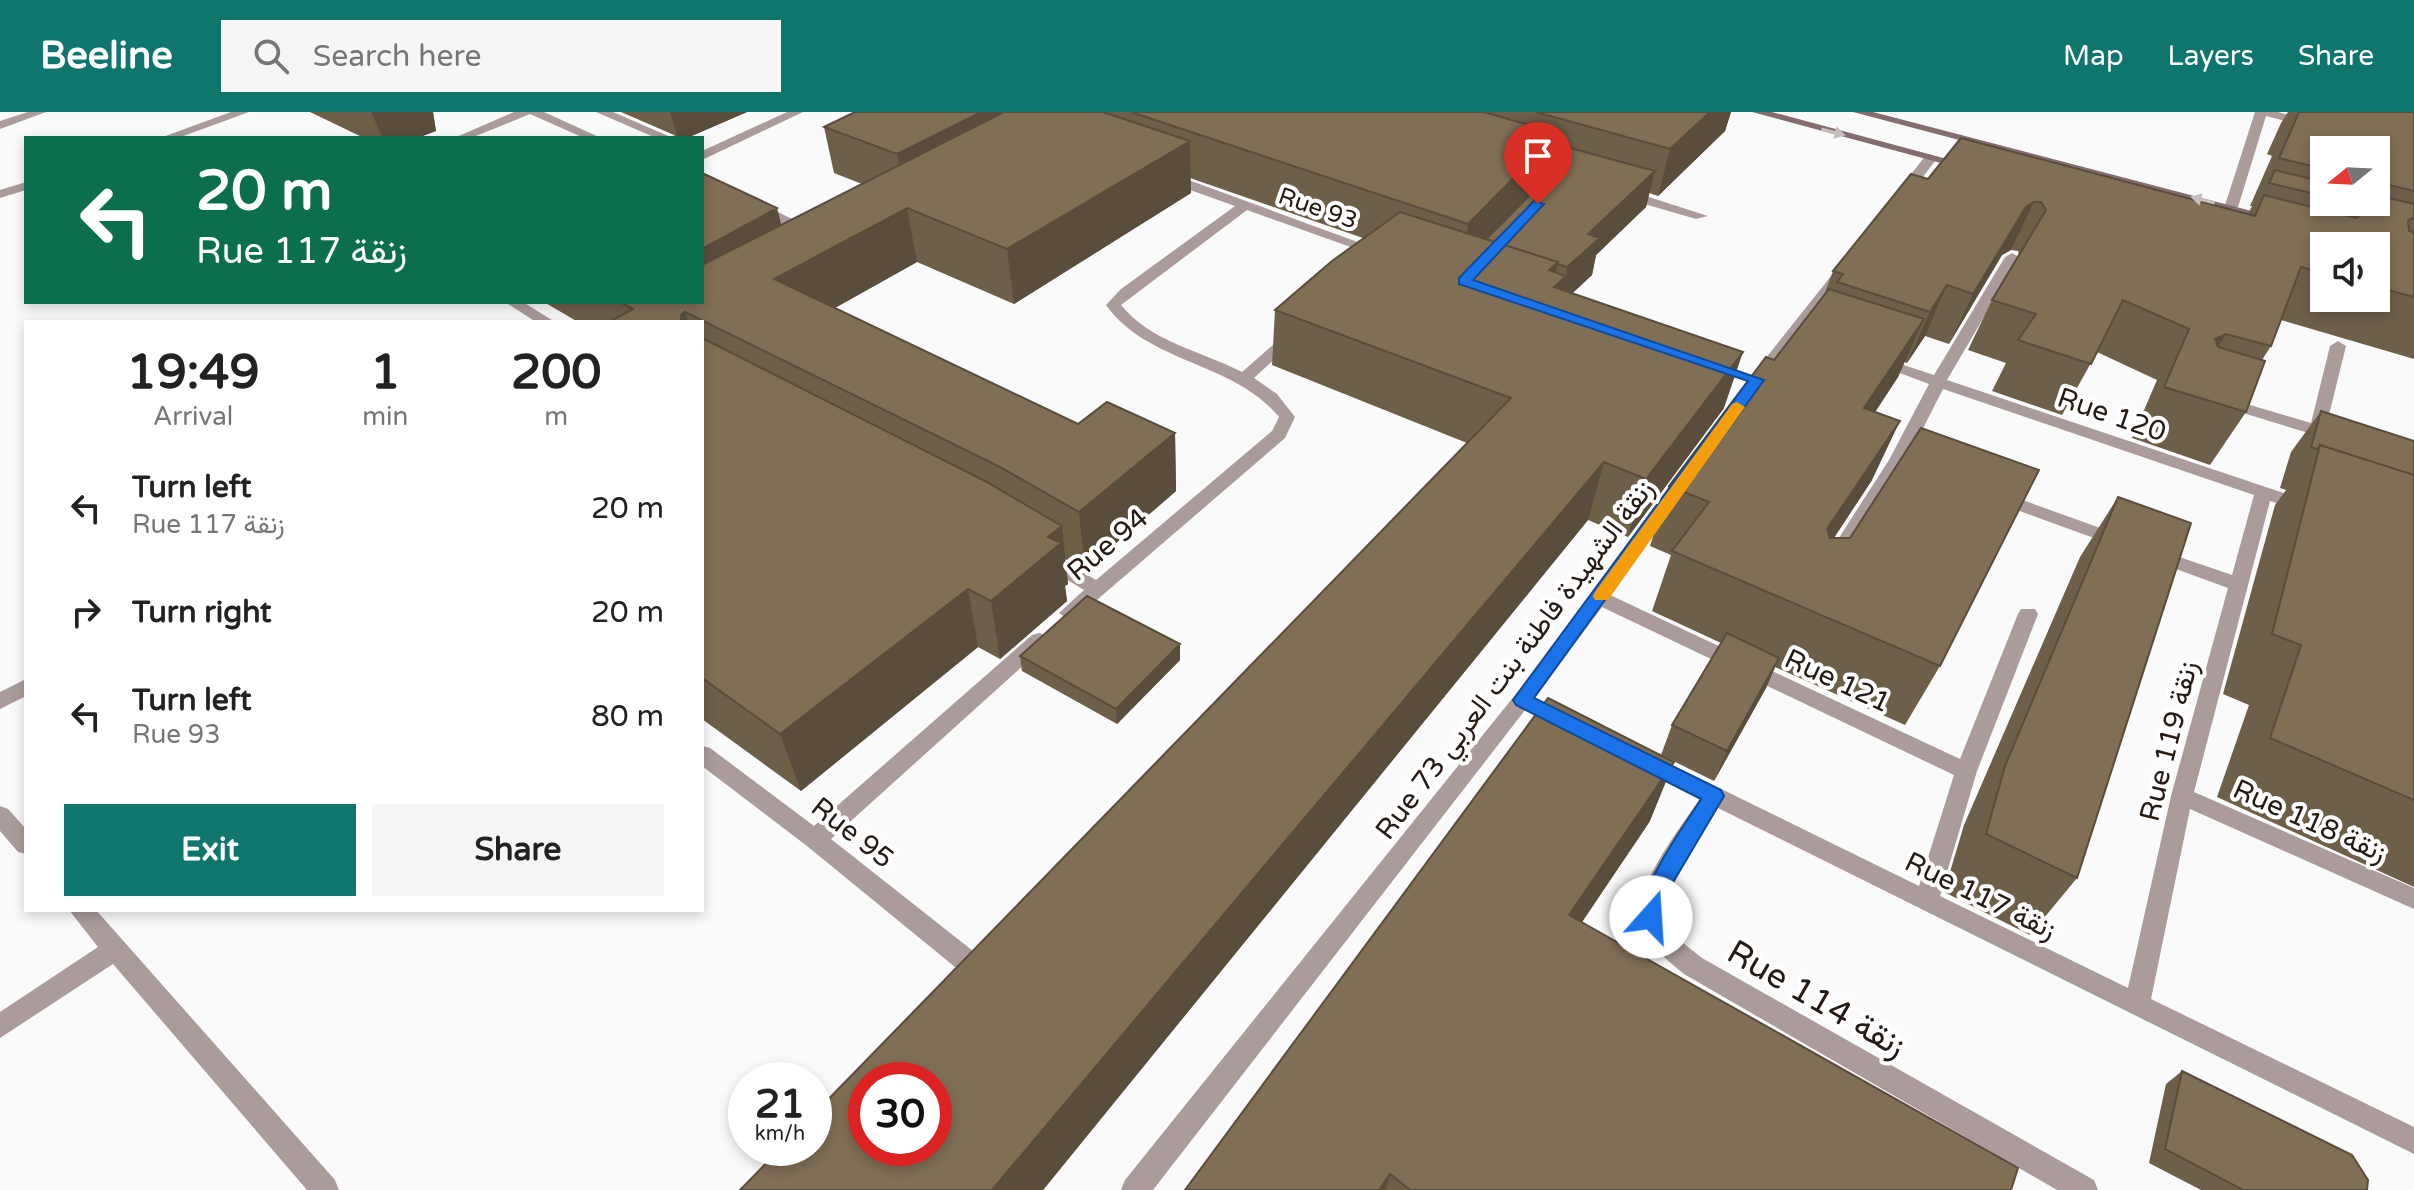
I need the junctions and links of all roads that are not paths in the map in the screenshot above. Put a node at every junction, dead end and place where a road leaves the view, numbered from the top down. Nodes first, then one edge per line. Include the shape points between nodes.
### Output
1 (40, 112) edge
2 (243, 112) edge
3 (525, 112) edge
4 (534, 112) edge
5 (602, 112) edge
6 (797, 112) edge
7 (1758, 112) edge
8 (1859, 112) edge
9 (2262, 112) edge
10 (1790, 116) edge
11 (0, 125) edge
12 (200, 126) junction
13 (2324, 126) edge
14 (172, 136) edge
15 (218, 136) edge
16 (465, 136) edge
17 (590, 136) edge
18 (662, 136) edge
19 (704, 154) edge
20 (1932, 157) junction
21 (1978, 169) edge
22 (1146, 170) edge
23 (24, 187) edge
24 (1601, 188) edge
25 (0, 194) edge
26 (745, 201) edge
27 (1244, 206) junction
28 (1892, 207) edge
29 (2230, 207) junction
30 (1701, 216) dead end
31 (2288, 222) edge
32 (2208, 229) edge
33 (825, 238) edge
34 (1853, 257) edge
35 (2012, 257) edge
36 (1385, 261) edge
37 (516, 304) edge
38 (1311, 319) edge
39 (544, 320) edge
40 (2338, 346) dead end
41 (1866, 357) edge
42 (1243, 379) junction
43 (1749, 382) edge
44 (1938, 382) junction
45 (2206, 397) edge
46 (2317, 430) junction
47 (2345, 438) edge
48 (1683, 483) edge
49 (1972, 487) edge
50 (2263, 493) junction
51 (2326, 513) edge
52 (1034, 551) edge
53 (1822, 578) edge
54 (2239, 585) junction
55 (1097, 589) junction
56 (1600, 598) junction
57 (2028, 614) dead end
58 (24, 688) edge
59 (1522, 700) junction
60 (0, 701) edge
61 (1550, 714) edge
62 (1632, 755) edge
63 (704, 756) edge
64 (1966, 771) junction
65 (1714, 796) junction
66 (2182, 796) junction
67 (0, 815) edge
68 (815, 839) junction
69 (24, 843) edge
70 (2414, 899) edge
71 (1926, 902) junction
72 (83, 912) edge
73 (115, 949) junction
74 (964, 959) edge
75 (2137, 1005) junction
76 (0, 1026) edge
77 (2414, 1141) edge
78 (325, 1190) edge
79 (1135, 1190) edge
80 (2084, 1190) edge

1 - 11 street
2 - 12 street
3 - 16 street
4 - 17 street
5 - 18 street
6 - 19 street
7 - 10 street
29 -> 8 street
9 - 13 street
9 - 29 street
10 -> 20 street
12 - 14 street
12 - 15 street
20 - 21 street
20 - 28 street
22 - 27 street, Rue 93
23 - 25 street
24 - 30 street
26 - 33 street
27 - 36 street, Rue 93
27 - 42 street via 1113,305 1120,319 1142,332
29 - 31 street
29 - 32 street via 2231,235
34 - 43 street via 1801,335
35 - 44 street
37 - 39 street
38 - 42 street
40 - 46 street
41 - 44 street, Rue 120
42 - 55 street, Rue 94 via 1268,392 1287,417 1279,434
44 - 50 street, Rue 120
44 - 53 street via 1905,462
45 - 46 street
46 - 47 street
48 - 56 street, Rue 73 زنقة الشهيدة فاطنة بنت العربي
49 - 54 street
50 - 51 street, Rue 120
50 - 54 street, Rue 119 زنقة
52 - 55 street
54 - 66 street, Rue 119 زنقة
55 - 68 street, Rue 94
56 - 59 street, Rue 73 زنقة الشهيدة فاطنة بنت العربي
56 - 64 street, Rue 121
57 - 64 street
58 - 60 street
59 - 61 street
59 - 79 street, Rue 73 زنقة الشهيدة فاطنة بنت العربي
62 - 65 street, Rue 117 زنقة
63 - 68 street, Rue 95
64 - 71 street
65 - 71 street, Rue 117 زنقة
65 - 80 street, Rue 114 زنقة via 1655,894 1651,917 1662,940 1693,966
66 - 70 street, Rue 118 زنقة
66 - 75 street, Rue 119 زنقة
67 - 69 street
68 - 74 street, Rue 95
71 - 75 street, Rue 117 زنقة
72 - 73 street
73 - 76 street
73 - 78 street
75 - 77 street, Rue 117 زنقة

